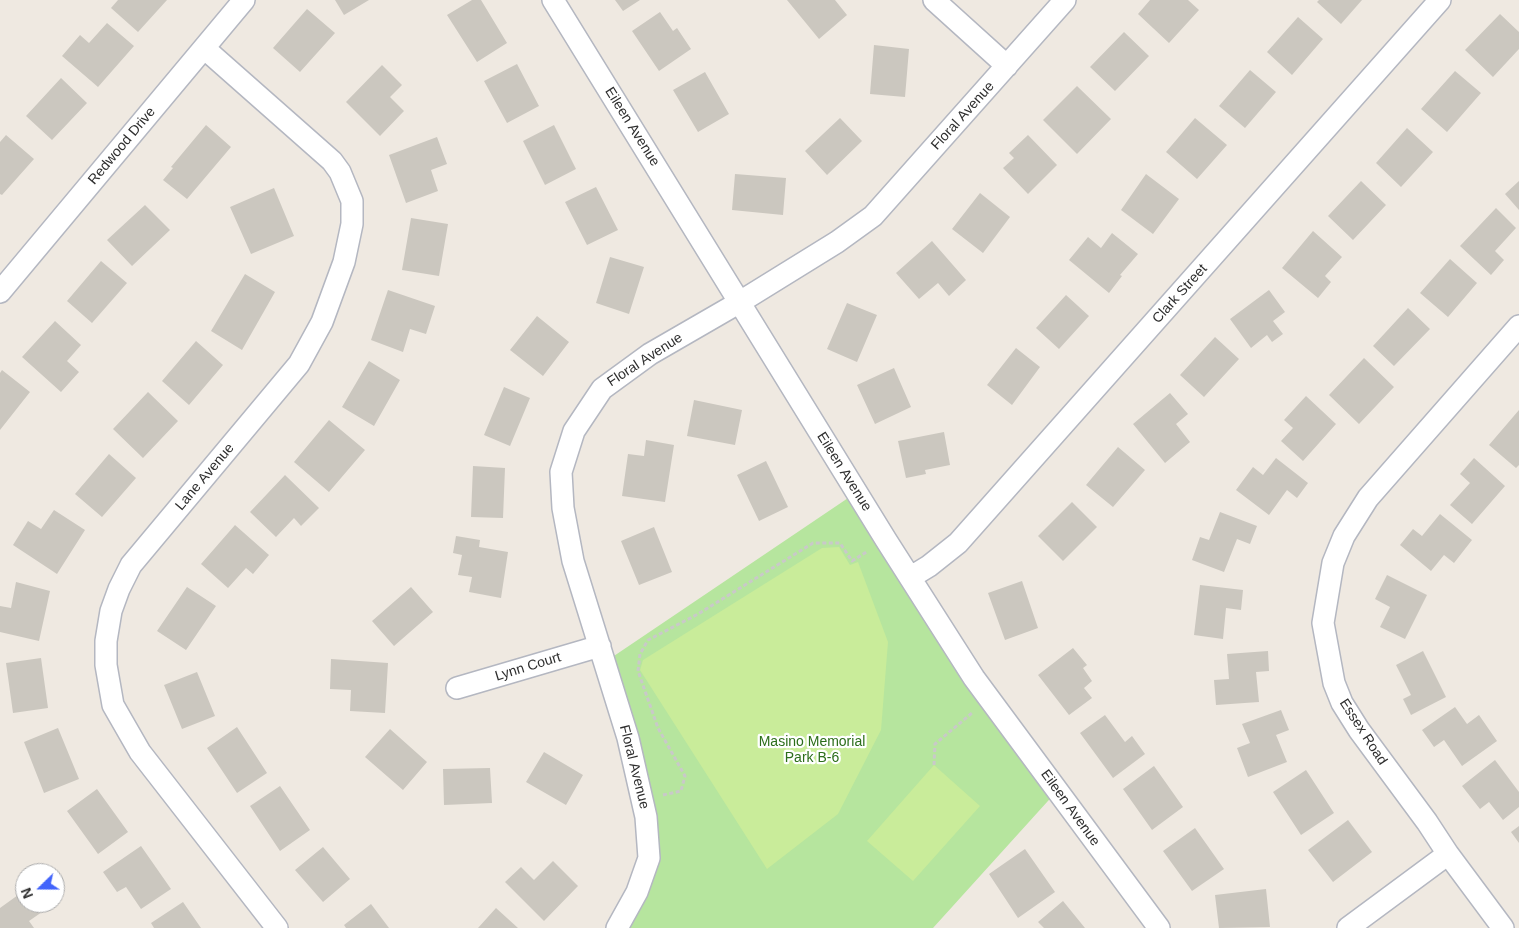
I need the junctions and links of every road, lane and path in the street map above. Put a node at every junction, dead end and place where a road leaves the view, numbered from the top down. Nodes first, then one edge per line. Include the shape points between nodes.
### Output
1 (244, 0) edge
2 (553, 0) edge
3 (934, 0) edge
4 (1065, 0) edge
5 (1440, 0) edge
6 (204, 48) junction
7 (1008, 66) junction
8 (0, 292) edge
9 (740, 302) junction
10 (1519, 326) edge
11 (886, 540) junction
12 (911, 577) junction
13 (600, 646) junction
14 (457, 688) dead end
15 (990, 700) junction
16 (934, 765) dead end
17 (643, 800) junction
18 (1448, 854) junction
19 (277, 928) edge
20 (617, 928) edge
21 (1158, 928) edge
22 (1348, 928) edge
23 (1503, 928) edge

1 - 6 street, Redwood Drive
2 - 9 street, Eileen Avenue
3 - 7 street
4 - 7 street, Floral Avenue
5 - 12 street, Clark Street via 958,543
6 - 8 street, Redwood Drive
6 - 19 street, Lane Avenue via 332,161 352,201 352,224 344,262 322,322 300,364 131,565 111,611 106,665 113,705 140,752
7 - 9 street, Floral Avenue via 874,216
9 - 11 street, Eileen Avenue
9 - 13 street, Floral Avenue via 650,354 602,389 574,431 561,472 563,508 574,562
10 - 18 street, Essex Road via 1368,498 1344,536 1333,563 1324,623 1334,682 1342,703
11 - 12 street, Eileen Avenue
11 - 17 path via 852,561 840,543 813,543 698,614 648,640 640,654 638,671 658,728 685,776 681,791
12 - 15 street, Eileen Avenue
13 - 14 street, Lynn Court
13 - 17 street, Floral Avenue
15 - 16 path via 935,744
15 - 21 street, Eileen Avenue
17 - 20 street, Floral Avenue via 649,858 637,892
18 - 22 street
18 - 23 street, Essex Road

